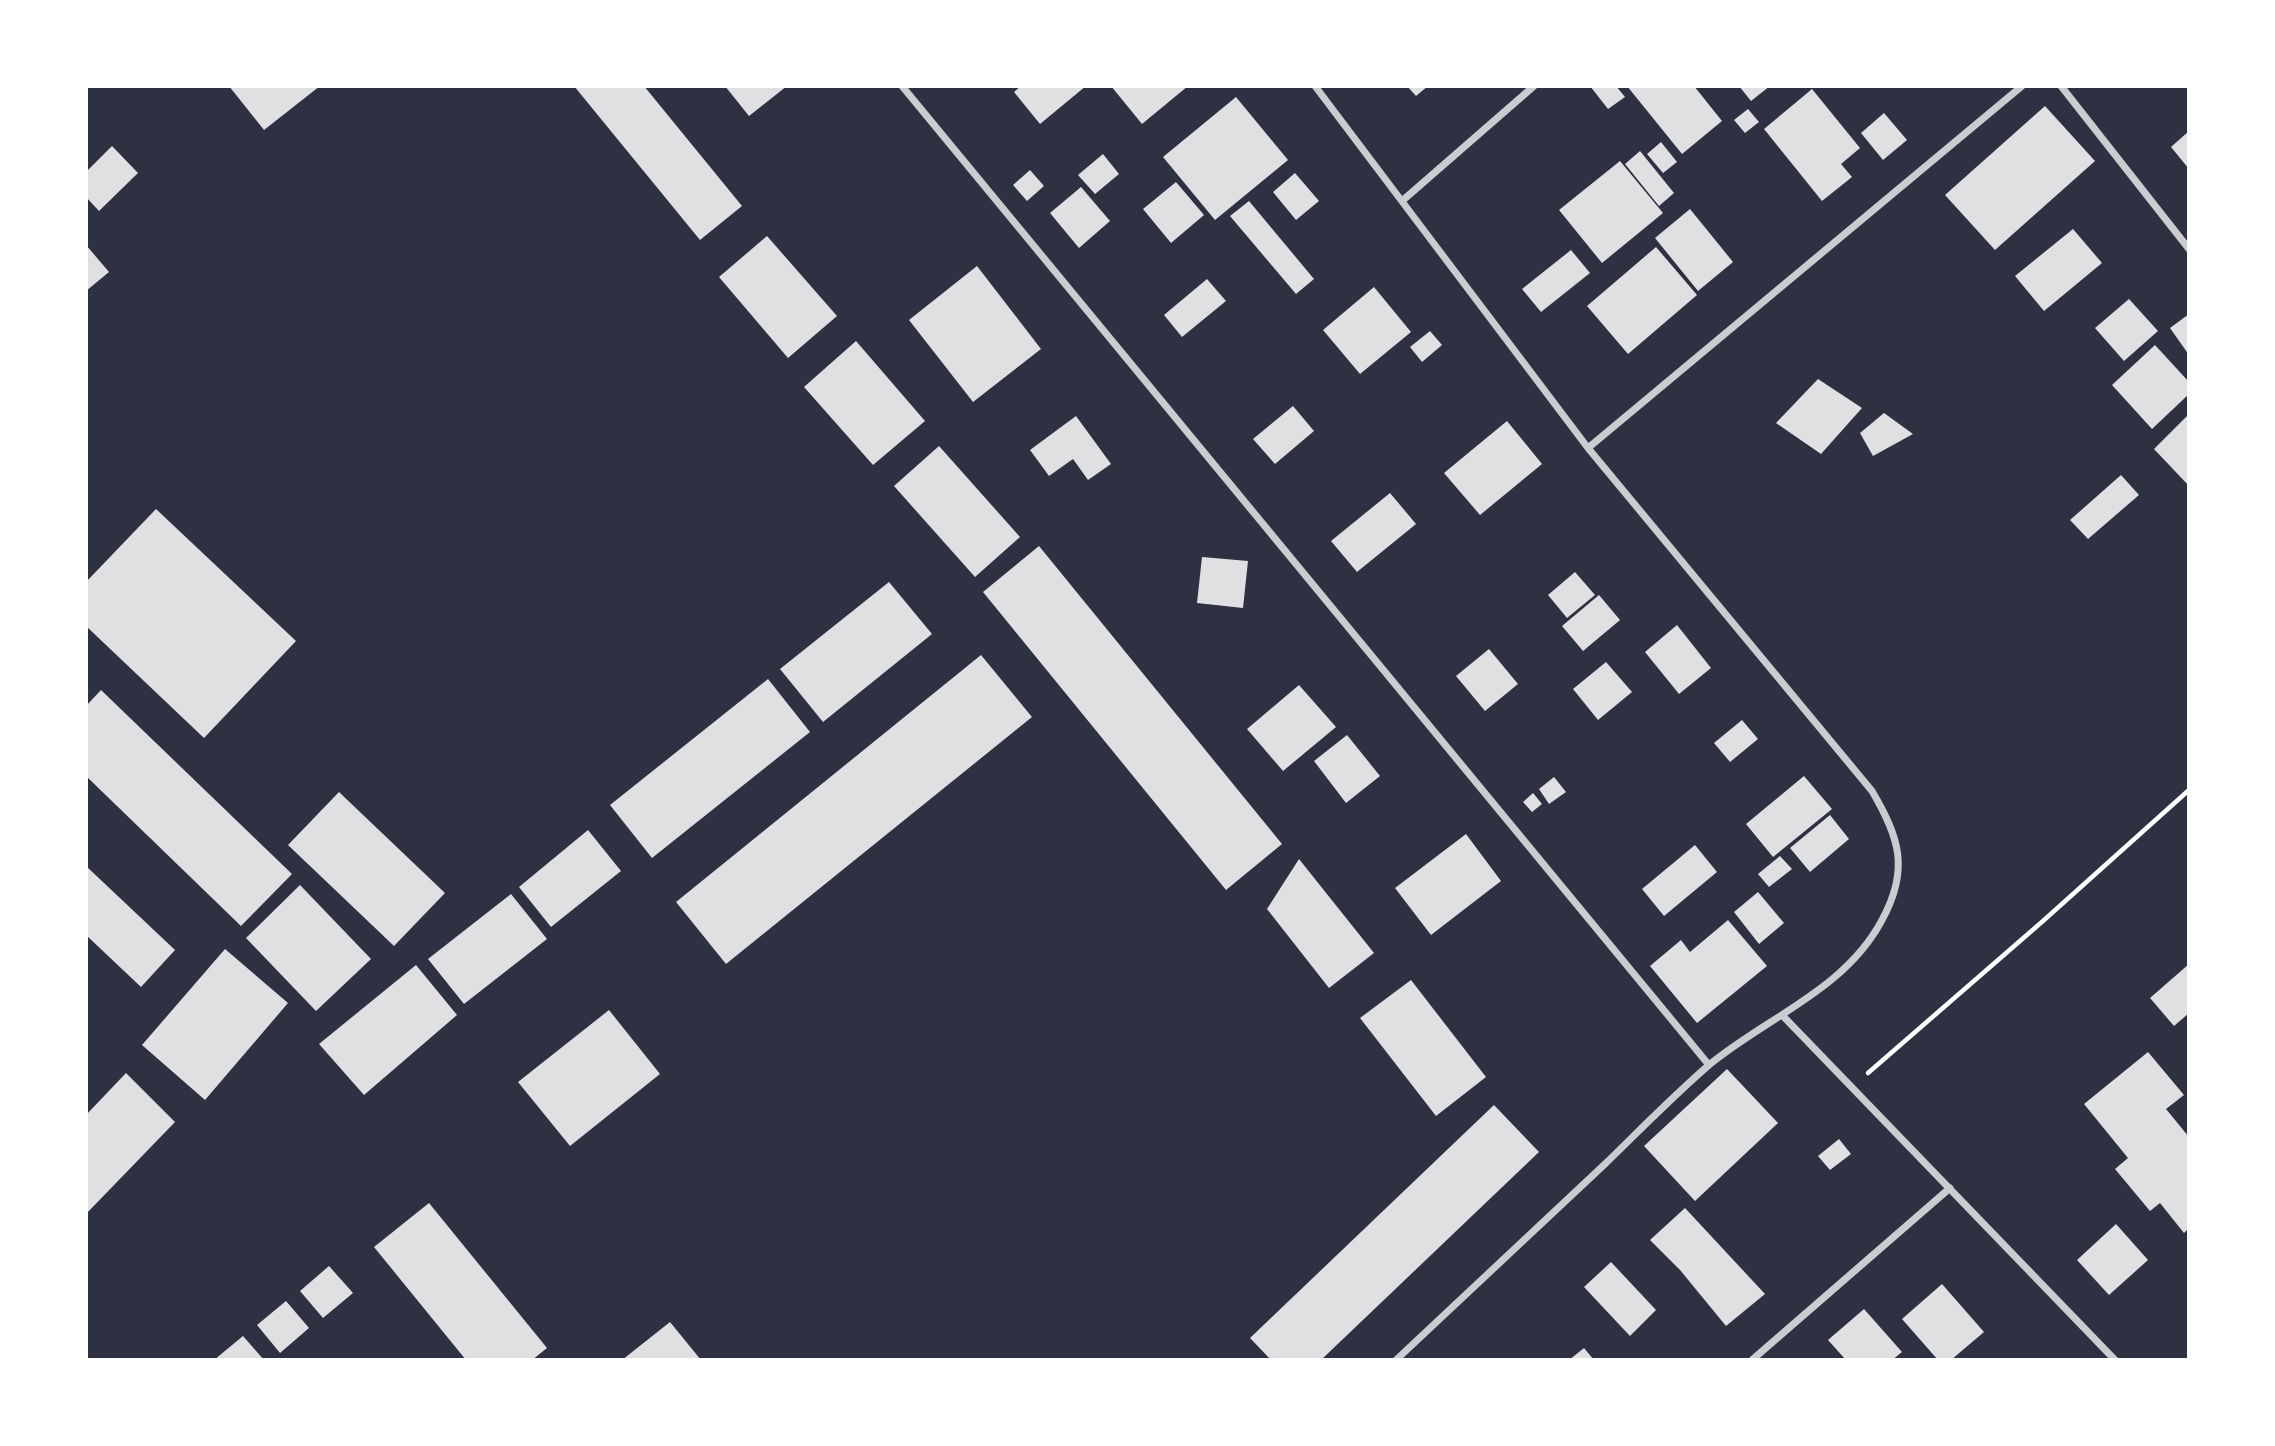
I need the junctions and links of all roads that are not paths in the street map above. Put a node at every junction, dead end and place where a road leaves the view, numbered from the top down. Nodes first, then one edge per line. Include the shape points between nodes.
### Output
1 (902, 86) edge
2 (1315, 86) edge
3 (1534, 86) edge
4 (2022, 86) edge
5 (2061, 86) edge
6 (1402, 201) junction
7 (2189, 249) edge
8 (1588, 448) junction
9 (1782, 1016) junction
10 (1709, 1065) junction
11 (1950, 1188) junction
12 (2112, 1359) edge
13 (1396, 1360) edge
14 (1752, 1360) edge

1 - 10 street
2 - 6 street
3 - 6 street
4 - 8 street
5 - 7 street
6 - 8 street
8 - 9 street via 1872,791 1898,846 1898,876 1890,904 1865,947 1833,979
9 - 10 street
9 - 11 street
10 - 13 street
11 - 12 street
11 - 14 street

